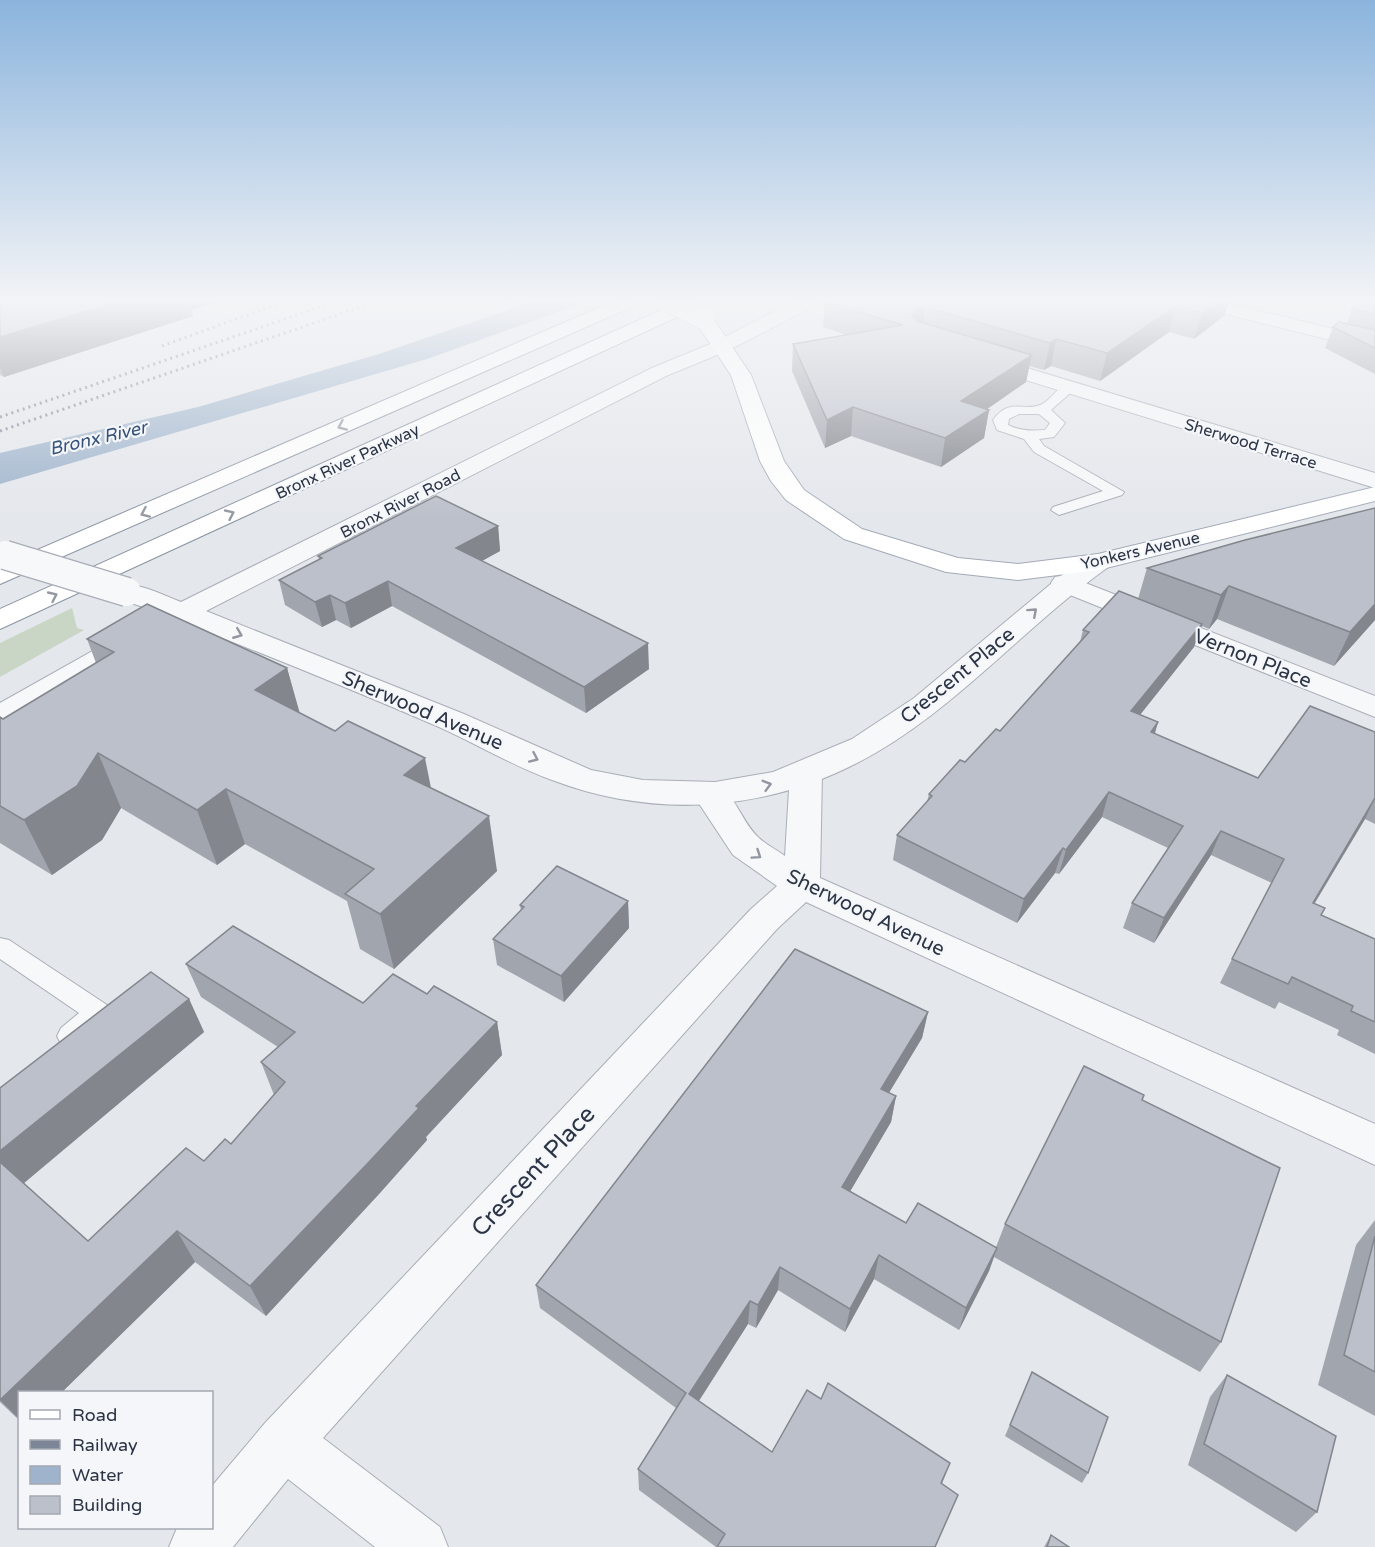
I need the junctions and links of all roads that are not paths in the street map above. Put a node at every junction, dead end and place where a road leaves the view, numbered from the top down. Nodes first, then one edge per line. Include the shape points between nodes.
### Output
1 (453, 374) edge
2 (553, 374) edge
3 (655, 374) edge
4 (740, 374) edge
5 (1029, 374) edge
6 (1070, 387) junction
7 (1043, 410) junction
8 (1029, 436) junction
9 (1375, 481) edge
10 (1375, 494) edge
11 (1059, 510) dead end
12 (2, 561) edge
13 (1098, 562) junction
14 (1065, 584) junction
15 (183, 612) junction
16 (0, 620) edge
17 (1375, 707) edge
18 (0, 717) edge
19 (806, 773) junction
20 (709, 793) junction
21 (802, 885) junction
22 (0, 947) edge
23 (48, 1053) edge
24 (1375, 1145) edge
25 (284, 1442) junction
26 (213, 1528) edge
27 (212, 1529) edge
28 (197, 1547) edge
29 (420, 1547) edge

1 -> 12 main road, Bronx River Parkway
16 -> 2 main road, Bronx River Parkway
3 - 15 street, Bronx River Road
4 - 13 main road, Yonkers Avenue via 783,481 795,495 853,534 955,566 1018,572
5 - 6 street, Sherwood Terrace
6 - 7 lane
6 - 9 street, Sherwood Terrace
7 - 8 lane via 1058,423 1049,434
7 - 8 lane via 1012,410 1000,420 1002,427 1011,432
8 - 11 lane via 1039,449 1116,492
10 - 13 main road, Yonkers Avenue
12 - 15 street, Sherwood Avenue, bridge via 127,592
13 - 14 street, Crescent Place
14 - 17 street, Vernon Place
19 -> 14 street, Crescent Place via 864,745 924,707
15 - 18 street, Bronx River Road
15 -> 20 street, Sherwood Avenue via 447,718 579,778 644,793
20 -> 19 street, Crescent Place via 754,789
19 - 21 street
20 -> 21 street, Sherwood Avenue via 745,846
21 - 24 street, Sherwood Avenue
21 - 25 street, Crescent Place via 764,919
22 - 23 lane via 98,1012
25 - 26 street, Crescent Place
25 - 29 street
27 - 28 street, Crescent Place

